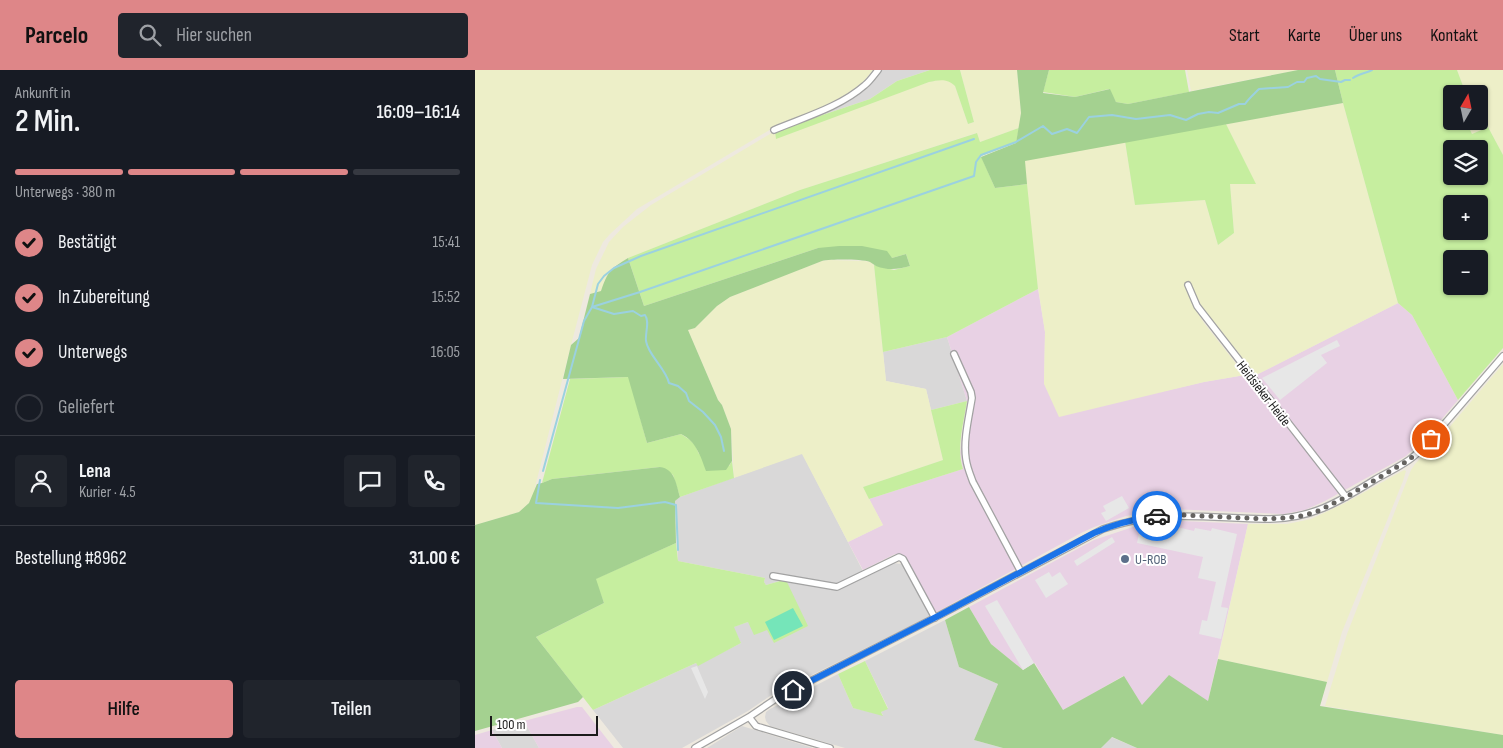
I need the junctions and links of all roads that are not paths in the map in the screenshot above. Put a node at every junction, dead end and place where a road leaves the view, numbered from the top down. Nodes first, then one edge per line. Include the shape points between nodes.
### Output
1 (878, 70) edge
2 (775, 130) dead end
3 (1188, 285) dead end
4 (954, 354) dead end
5 (1503, 356) edge
6 (1346, 497) junction
7 (1021, 572) junction
8 (773, 576) dead end
9 (935, 618) junction
10 (749, 717) junction
11 (695, 748) edge
12 (830, 748) edge

1 - 2 street via 850,96
3 - 6 street, Heidsieker Heide via 1197,306
4 - 7 street via 972,398 965,445 967,468
5 - 6 street via 1409,460
6 - 7 street via 1316,512 1285,518 1183,515 1133,520 1103,529
7 - 9 street
8 - 9 street via 837,587 899,556
9 - 10 street via 777,698
10 - 11 street
10 - 12 street via 759,727

